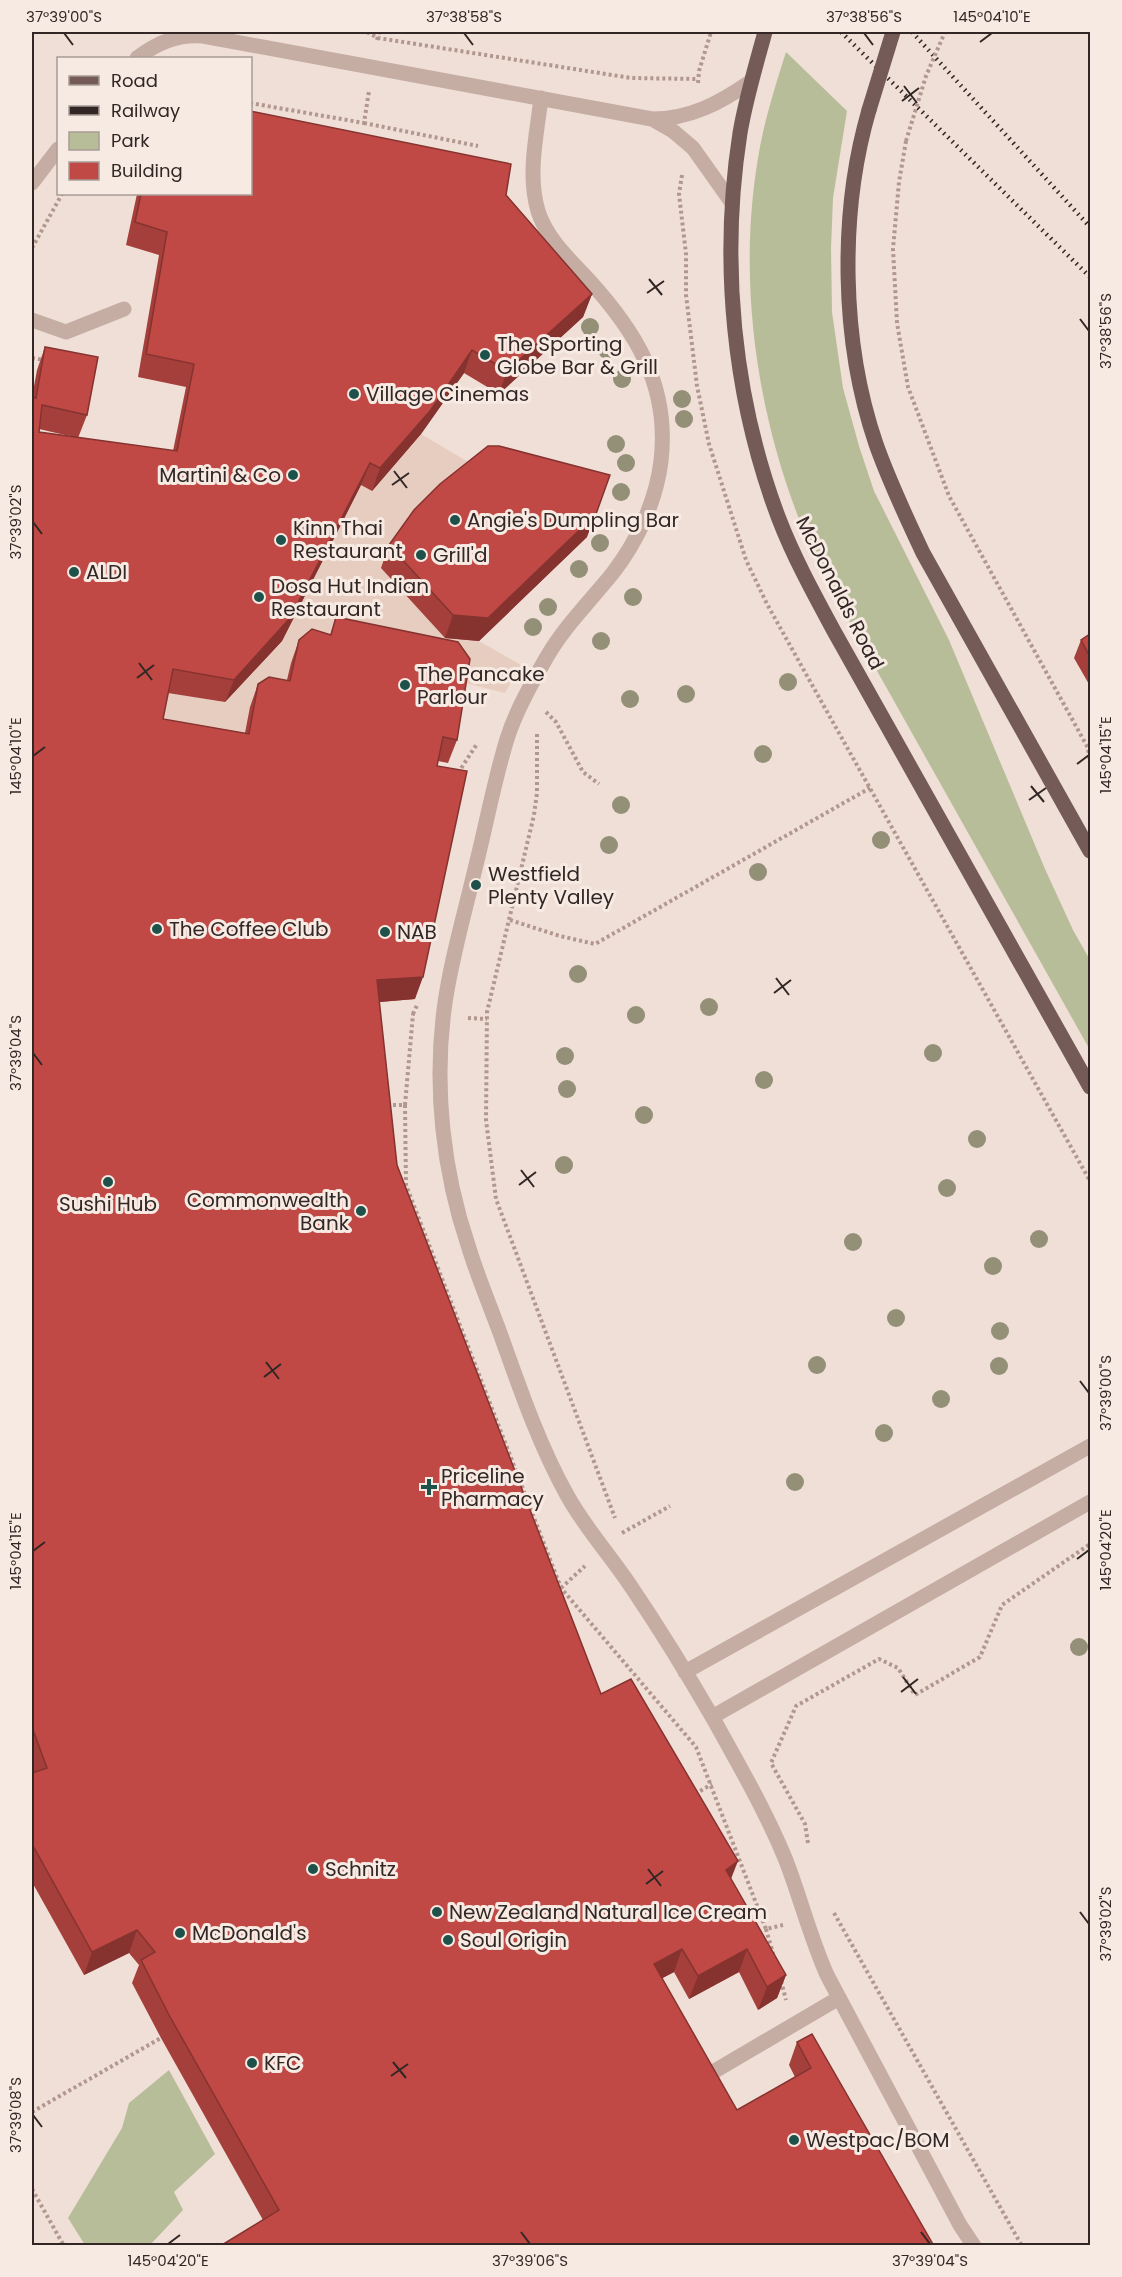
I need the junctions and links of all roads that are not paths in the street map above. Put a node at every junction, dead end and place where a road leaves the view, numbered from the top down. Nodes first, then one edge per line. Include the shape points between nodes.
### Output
1 (765, 32) edge
2 (893, 32) edge
3 (139, 57) edge
4 (750, 82) junction
5 (542, 98) junction
6 (652, 119) junction
7 (57, 150) edge
8 (32, 183) edge
9 (732, 203) junction
10 (124, 309) dead end
11 (32, 320) edge
12 (1090, 851) edge
13 (1090, 1087) edge
14 (1088, 1445) edge
15 (1090, 1502) edge
16 (686, 1672) junction
17 (712, 1717) junction
18 (839, 1998) junction
19 (713, 2072) edge
20 (974, 2246) edge

1 - 4 main road, McDonalds Road
2 - 12 main road, bridge via 860,140 851,202 849,265 858,372 876,442 923,553
3 - 5 street via 163,42 192,35
4 - 6 street via 700,111 677,118
4 - 9 main road, McDonalds Road
5 - 6 street
5 - 16 street via 533,172 540,218 554,242 614,307 636,339 657,394 661,463 649,508 629,550 548,654 507,738 448,984 441,1050 442,1117 455,1200 468,1246 551,1462 580,1517 631,1585
6 - 9 street via 693,148
7 - 8 street
9 - 13 main road, McDonalds Road via 731,276 738,353 760,460 779,519 835,633
10 - 11 street via 66,332
14 - 16 street
15 - 17 street
16 - 17 street
17 - 18 street via 774,1834 817,1953
18 - 19 street
18 - 20 street

